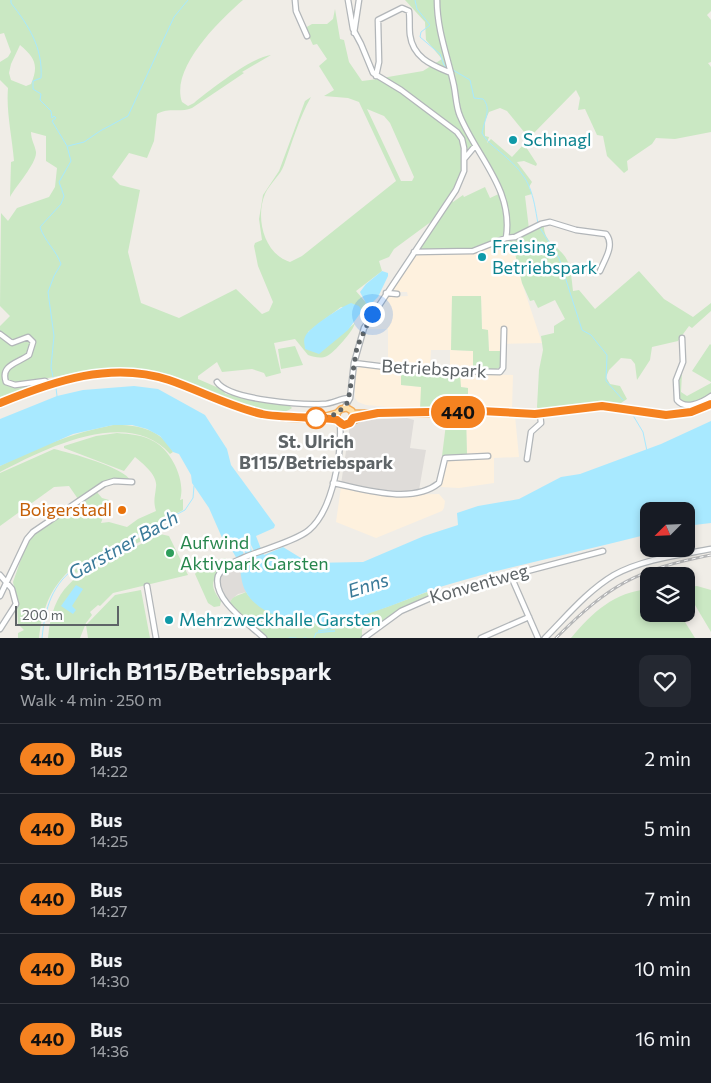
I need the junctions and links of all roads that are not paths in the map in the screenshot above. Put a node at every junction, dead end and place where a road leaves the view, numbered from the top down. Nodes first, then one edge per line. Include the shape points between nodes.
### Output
1 (295, 0) edge
2 (348, 0) edge
3 (359, 0) edge
4 (437, 0) edge
5 (354, 32) junction
6 (307, 36) dead end
7 (450, 73) junction
8 (376, 76) junction
9 (475, 146) junction
10 (465, 158) junction
11 (506, 238) junction
12 (414, 252) junction
13 (600, 271) dead end
14 (386, 293) junction
15 (397, 294) dead end
16 (504, 329) dead end
17 (0, 334) edge
18 (682, 338) dead end
19 (354, 363) junction
20 (217, 382) dead end
21 (50, 384) junction
22 (711, 396) edge
23 (0, 403) edge
24 (711, 404) edge
25 (350, 408) junction
26 (540, 413) junction
27 (338, 419) junction
28 (348, 424) junction
29 (341, 435) junction
30 (488, 456) dead end
31 (527, 459) dead end
32 (132, 482) dead end
33 (333, 484) junction
34 (711, 549) edge
35 (604, 551) dead end
36 (510, 574) junction
37 (0, 575) edge
38 (6, 582) junction
39 (147, 586) dead end
40 (0, 596) edge
41 (529, 617) junction
42 (0, 629) edge
43 (156, 638) edge
44 (264, 638) edge
45 (364, 638) edge
46 (481, 638) edge
47 (538, 638) edge
48 (545, 638) edge

1 - 6 street via 296,11
2 - 5 street
3 - 5 street
4 - 7 street via 440,36
5 - 8 street
7 - 8 street via 427,64 422,58 410,38 409,12 402,8 378,20 380,46
7 - 9 street via 458,112
8 - 10 street via 401,90 457,132 464,143
9 - 10 street
9 - 11 street via 499,186 508,220
10 - 12 street via 460,182
11 - 12 street via 467,252
11 - 13 street via 554,222 576,230 606,234 610,246
12 - 14 street
14 - 15 street
14 - 19 street via 364,328
16 - 19 street, Betriebspark via 503,368 500,372 410,370
17 - 21 street via 12,343 28,336 33,342 28,355 6,368 6,382 15,386 47,381
18 - 22 street via 683,362 676,380 677,400 689,405
19 - 25 street
20 - 25 street via 227,389 267,400
21 - 23 main road
21 - 27 main road via 98,373 132,372 170,381 263,414
24 - 26 main road via 691,412 666,415 602,406
25 - 26 main road via 369,414
25 - 27 main road
25 - 28 main road
26 - 31 street via 541,423 531,432
27 - 28 main road
27 - 29 street
28 - 29 street
29 - 33 street
30 - 33 street via 445,458 439,483 426,491 395,494
32 - 38 street via 104,484 33,532
33 - 44 street via 328,504 309,530 228,565 218,576 219,594
34 - 48 street via 650,561 612,576 591,592
35 - 36 street, Konventweg
36 - 41 street
36 - 45 street, Konventweg via 427,599 395,615
37 - 38 street
38 - 40 street
38 - 42 street via 16,605
39 - 43 street
41 - 46 street
41 - 47 street

